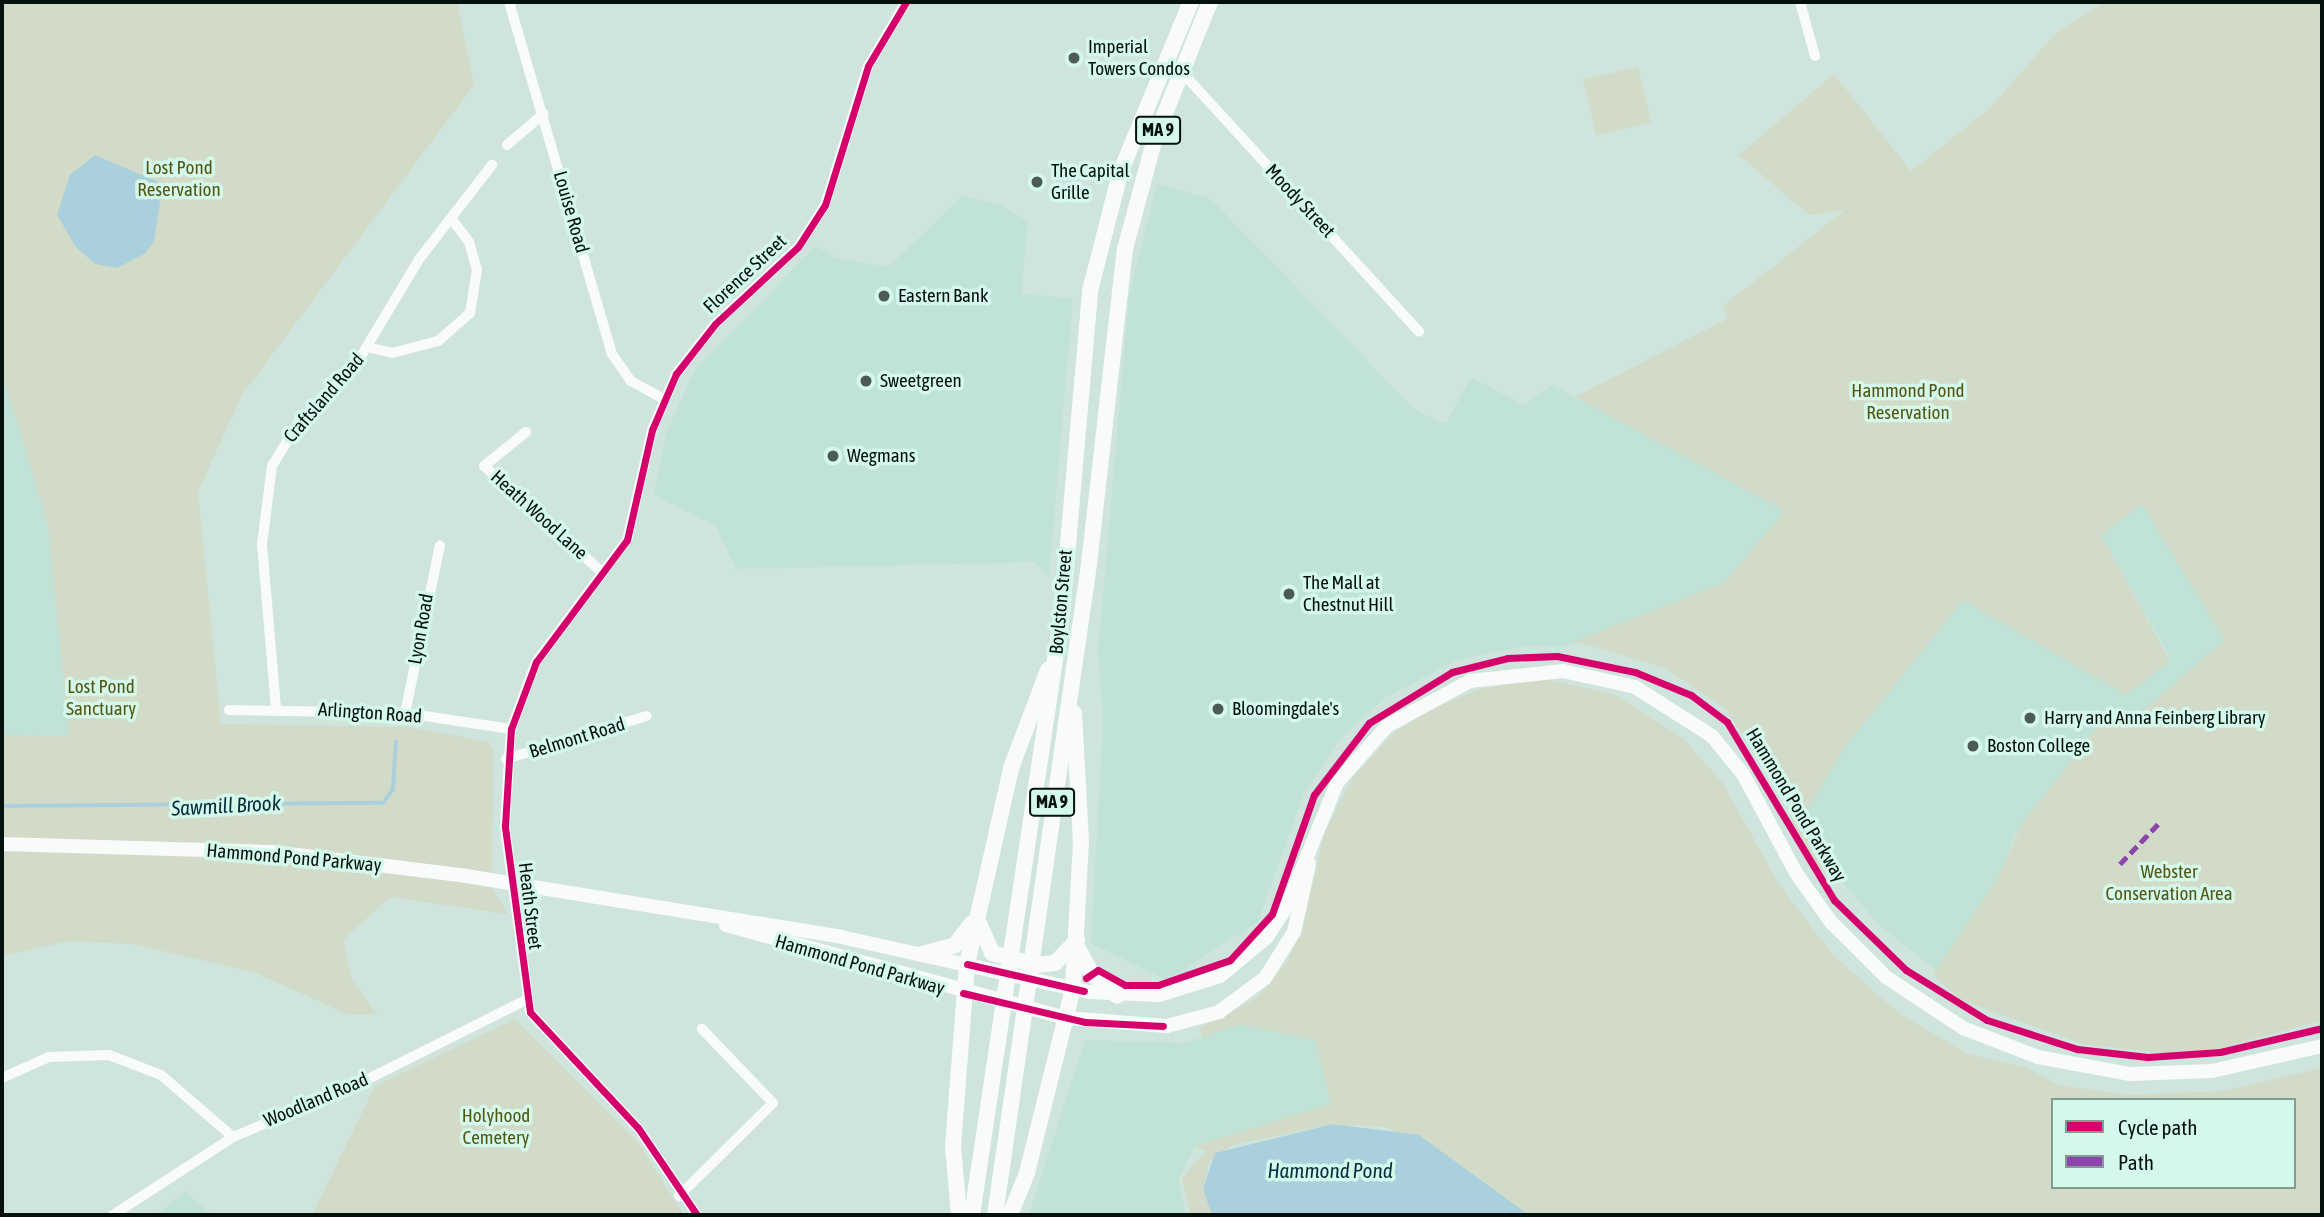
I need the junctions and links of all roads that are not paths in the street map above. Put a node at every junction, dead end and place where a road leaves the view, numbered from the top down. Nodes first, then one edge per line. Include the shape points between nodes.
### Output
1 (509, 2) edge
2 (906, 2) edge
3 (1191, 2) edge
4 (1210, 2) edge
5 (1800, 2) edge
6 (1815, 56) dead end
7 (1181, 71) junction
8 (543, 114) junction
9 (507, 145) dead end
10 (492, 165) dead end
11 (451, 218) junction
12 (1419, 332) dead end
13 (367, 347) junction
14 (664, 399) junction
15 (526, 432) dead end
16 (440, 546) dead end
17 (606, 571) junction
18 (1058, 648) junction
19 (1076, 648) junction
20 (276, 708) junction
21 (229, 710) dead end
22 (405, 713) junction
23 (647, 716) dead end
24 (511, 729) junction
25 (506, 759) junction
26 (1313, 835) junction
27 (2, 844) edge
28 (510, 882) junction
29 (978, 911) junction
30 (708, 918) junction
31 (1077, 943) junction
32 (922, 954) junction
33 (1022, 955) junction
34 (967, 964) junction
35 (1073, 989) junction
36 (963, 993) junction
37 (1118, 996) junction
38 (527, 999) junction
39 (1012, 1017) junction
40 (1067, 1018) junction
41 (702, 1029) dead end
42 (2322, 1046) edge
43 (2, 1079) edge
44 (233, 1137) junction
45 (680, 1196) junction
46 (113, 1215) edge
47 (697, 1215) edge
48 (959, 1215) edge
49 (972, 1215) edge
50 (995, 1215) edge
51 (1010, 1215) edge

1 - 8 street, Louise Road
2 - 14 street, Florence Street via 868,66 839,172 817,220 776,270 702,337
3 - 18 highway, Boylston Street / MA 9 via 1129,147 1097,257
4 - 7 highway, Boylston Street / MA 9
5 - 6 street
7 - 12 street, Moody Street
7 - 19 highway, Boylston Street / MA 9 via 1146,166 1125,249
8 - 9 street
8 - 14 street, Louise Road via 612,354 631,381
10 - 11 street, Craftsland Road
11 - 13 street, Craftsland Road
11 - 13 street via 469,242 477,270 470,313 438,341 392,353
13 - 20 street, Craftsland Road via 297,425 268,481 263,564
14 - 17 street, Florence Street via 631,530
15 - 17 street, Heath Wood Lane via 484,466
16 - 22 street, Lyon Road
17 - 24 street, Heath Street via 536,662
18 - 29 highway via 1015,755
18 - 33 highway, Boylston Street / MA 9
19 - 31 highway
19 - 33 highway, Boylston Street / MA 9
20 - 21 street, Arlington Road
20 - 22 street, Arlington Road
22 - 24 street, Arlington Road
23 - 25 street, Belmont Road
24 - 25 street, Heath Street
25 - 28 street, Heath Street
26 - 37 main road, Hammond Pond Parkway via 1287,906 1242,961 1183,991
26 - 40 main road, Hammond Pond Parkway via 1294,932 1251,992 1219,1012 1180,1025 1120,1026
26 - 42 main road, Hammond Pond Parkway via 1354,760 1418,704 1508,672 1601,677 1659,699 1717,740 1831,922 1900,988 1964,1028 2057,1062 2149,1075 2231,1068
27 - 28 main road, Hammond Pond Parkway via 272,852
28 - 30 main road, Hammond Pond Parkway
28 - 38 street, Heath Street
29 - 31 highway via 981,938 1004,958 1049,965
29 - 32 highway via 955,945
29 - 34 highway
30 - 32 main road, Hammond Pond Parkway
30 - 36 main road, Hammond Pond Parkway
31 - 35 highway
31 - 37 highway via 1092,974
32 - 34 main road, Hammond Pond Parkway
33 - 39 highway, Boylston Street / MA 9
34 - 35 main road, Hammond Pond Parkway
34 - 36 highway
35 - 37 main road, Hammond Pond Parkway
35 - 40 highway
36 - 40 main road, Hammond Pond Parkway
36 - 48 highway via 953,1146
38 - 44 street, Woodland Road via 352,1087
38 - 45 street, Heath Street via 538,1023 638,1128
39 - 49 highway, Boylston Street / MA 9
39 - 50 highway, Boylston Street / MA 9
40 - 51 highway
41 - 45 street via 773,1103
43 - 44 street via 49,1057 109,1055 161,1075
44 - 46 street, Woodland Road
45 - 47 street, Heath Street

